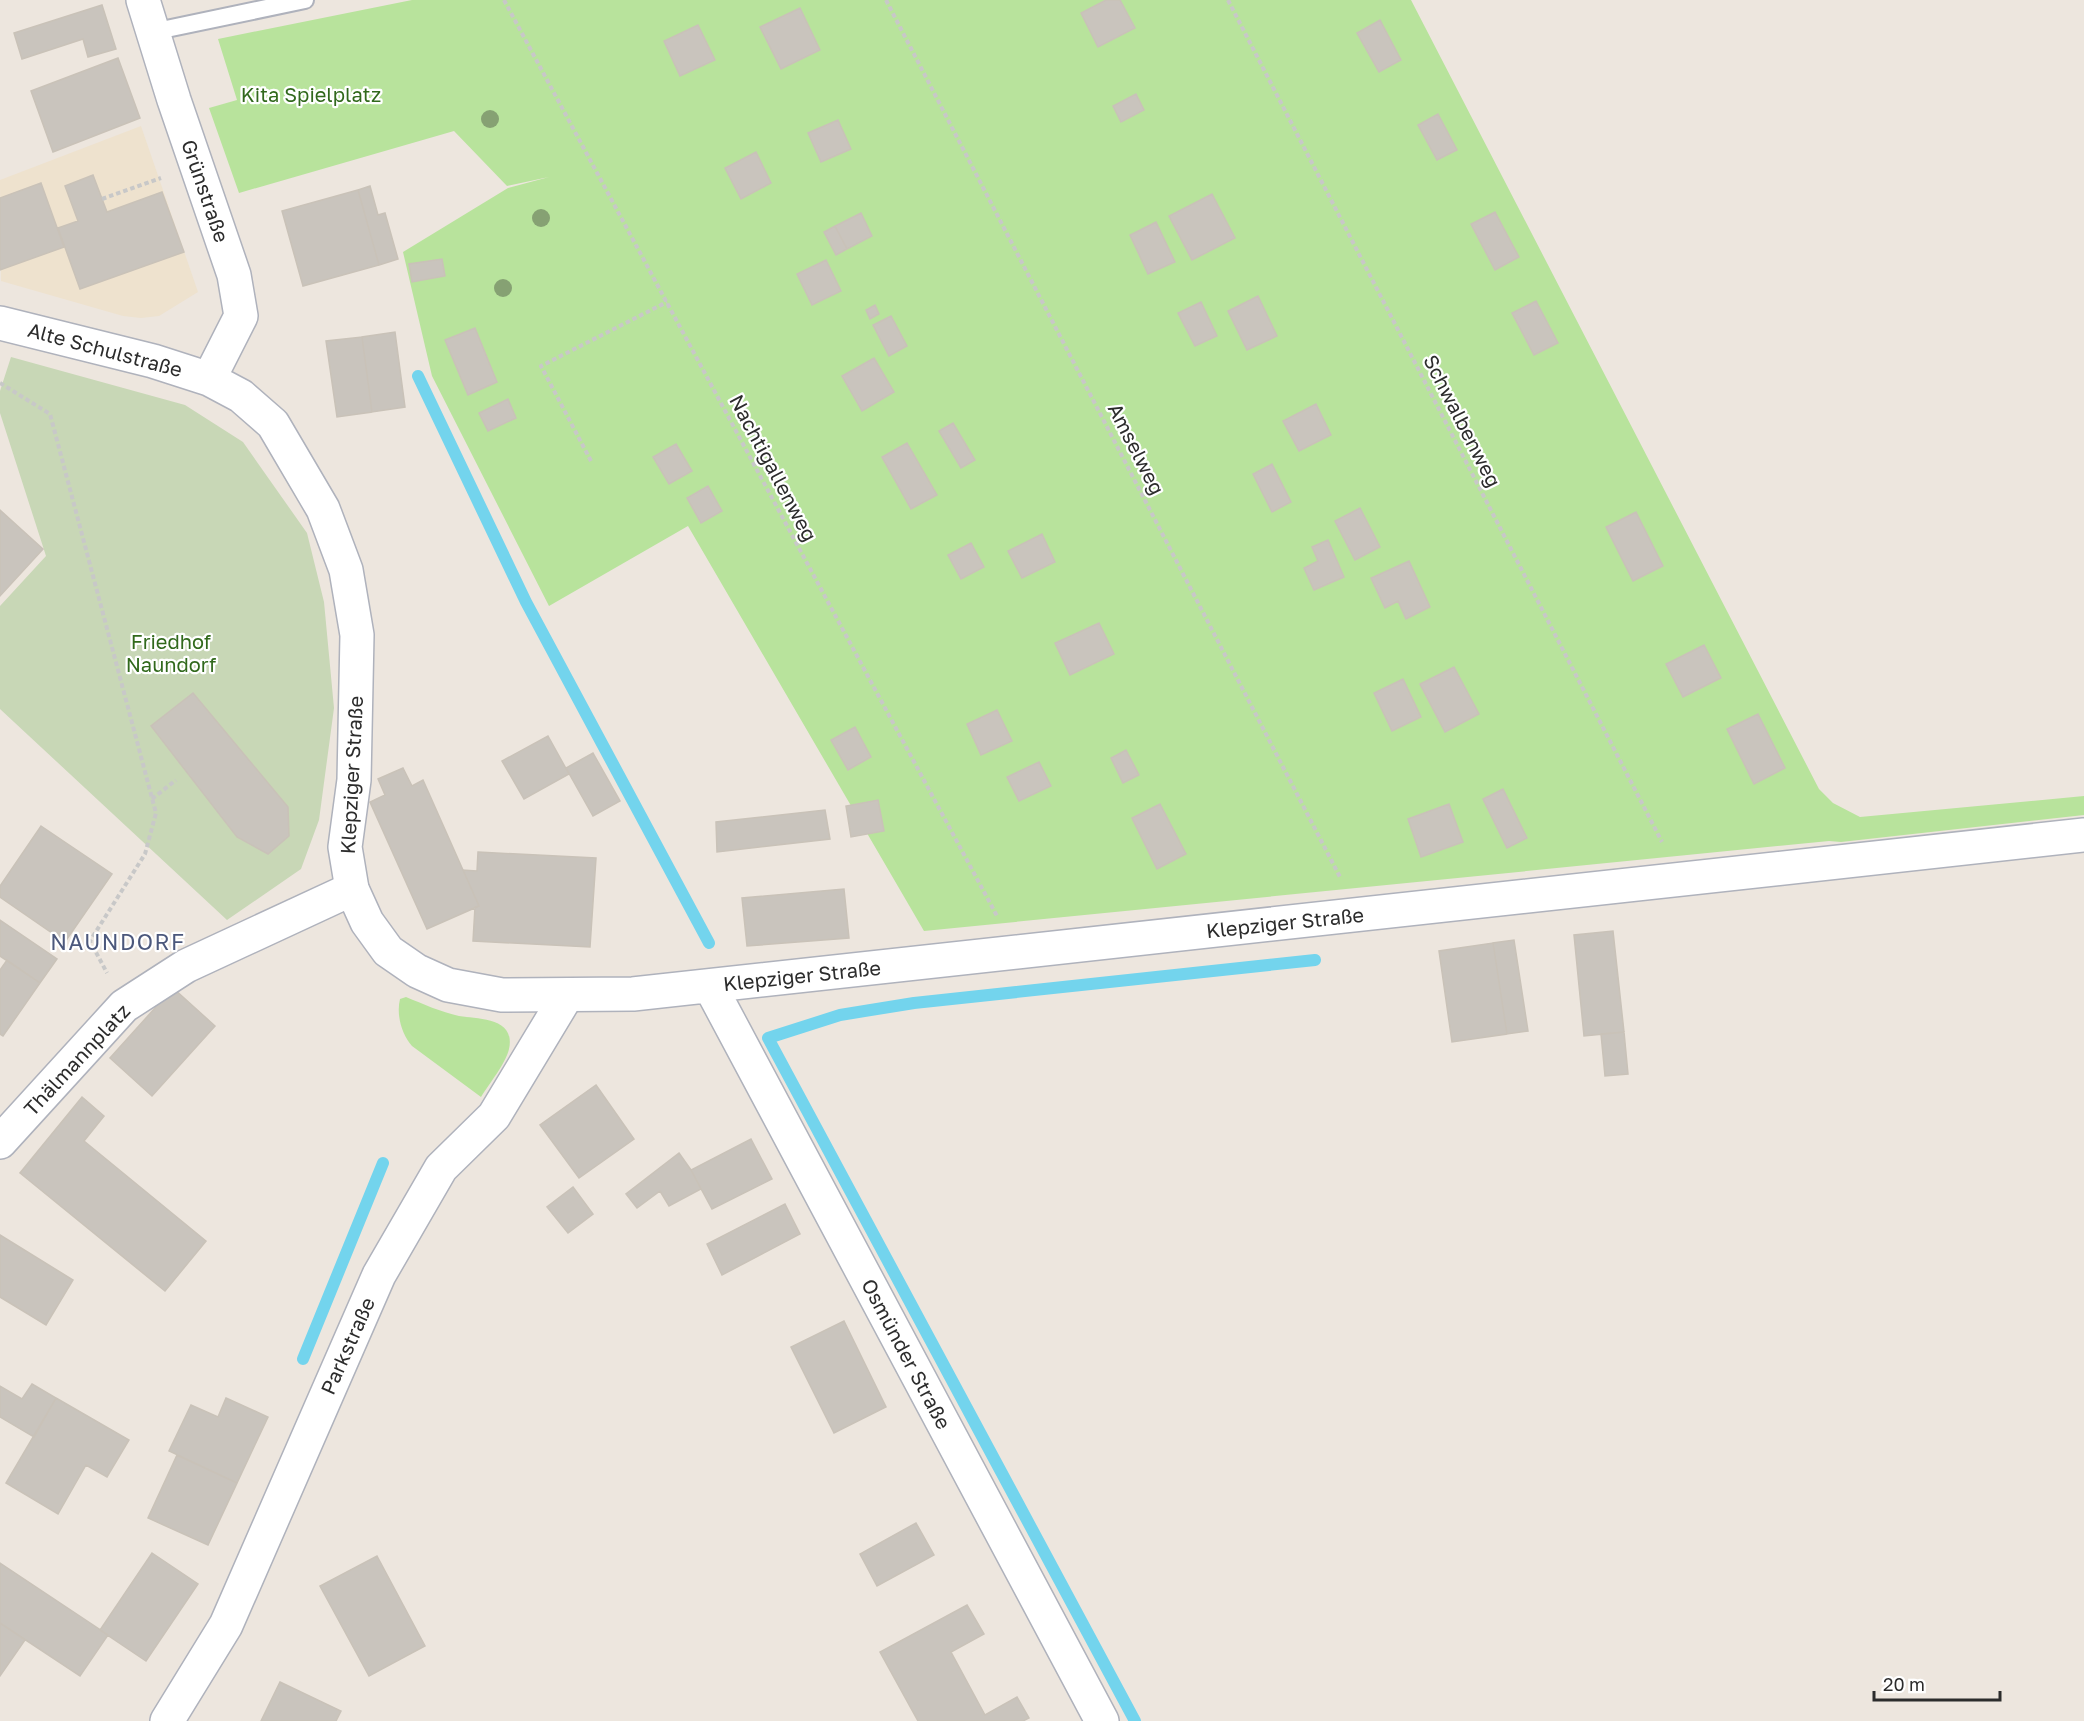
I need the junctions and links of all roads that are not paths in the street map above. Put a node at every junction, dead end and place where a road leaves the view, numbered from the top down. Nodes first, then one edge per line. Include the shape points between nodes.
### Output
1 (143, 0) edge
2 (305, 0) edge
3 (152, 32) junction
4 (0, 323) edge
5 (209, 379) junction
6 (2084, 835) edge
7 (352, 889) junction
8 (710, 986) junction
9 (567, 995) junction
10 (0, 1142) edge
11 (167, 1721) edge
12 (1102, 1721) edge

1 - 3 street, Grünstraße
2 - 3 lane
3 - 5 street, Grünstraße via 234,275 239,305 240,316
4 - 5 street, Alte Schulstraße
5 - 7 street, Klepziger Straße via 241,396 273,424 323,509 346,570 357,635 354,780 345,847
6 - 8 street, Klepziger Straße
7 - 9 street, Klepziger Straße via 367,922 388,951 417,971 448,985 502,995
7 - 10 street, Thälmannplatz via 186,966 124,1006
8 - 9 street, Klepziger Straße via 633,994
8 - 12 street, Osmünder Straße
9 - 11 street, Parkstraße via 494,1116 441,1168 379,1275 226,1625

